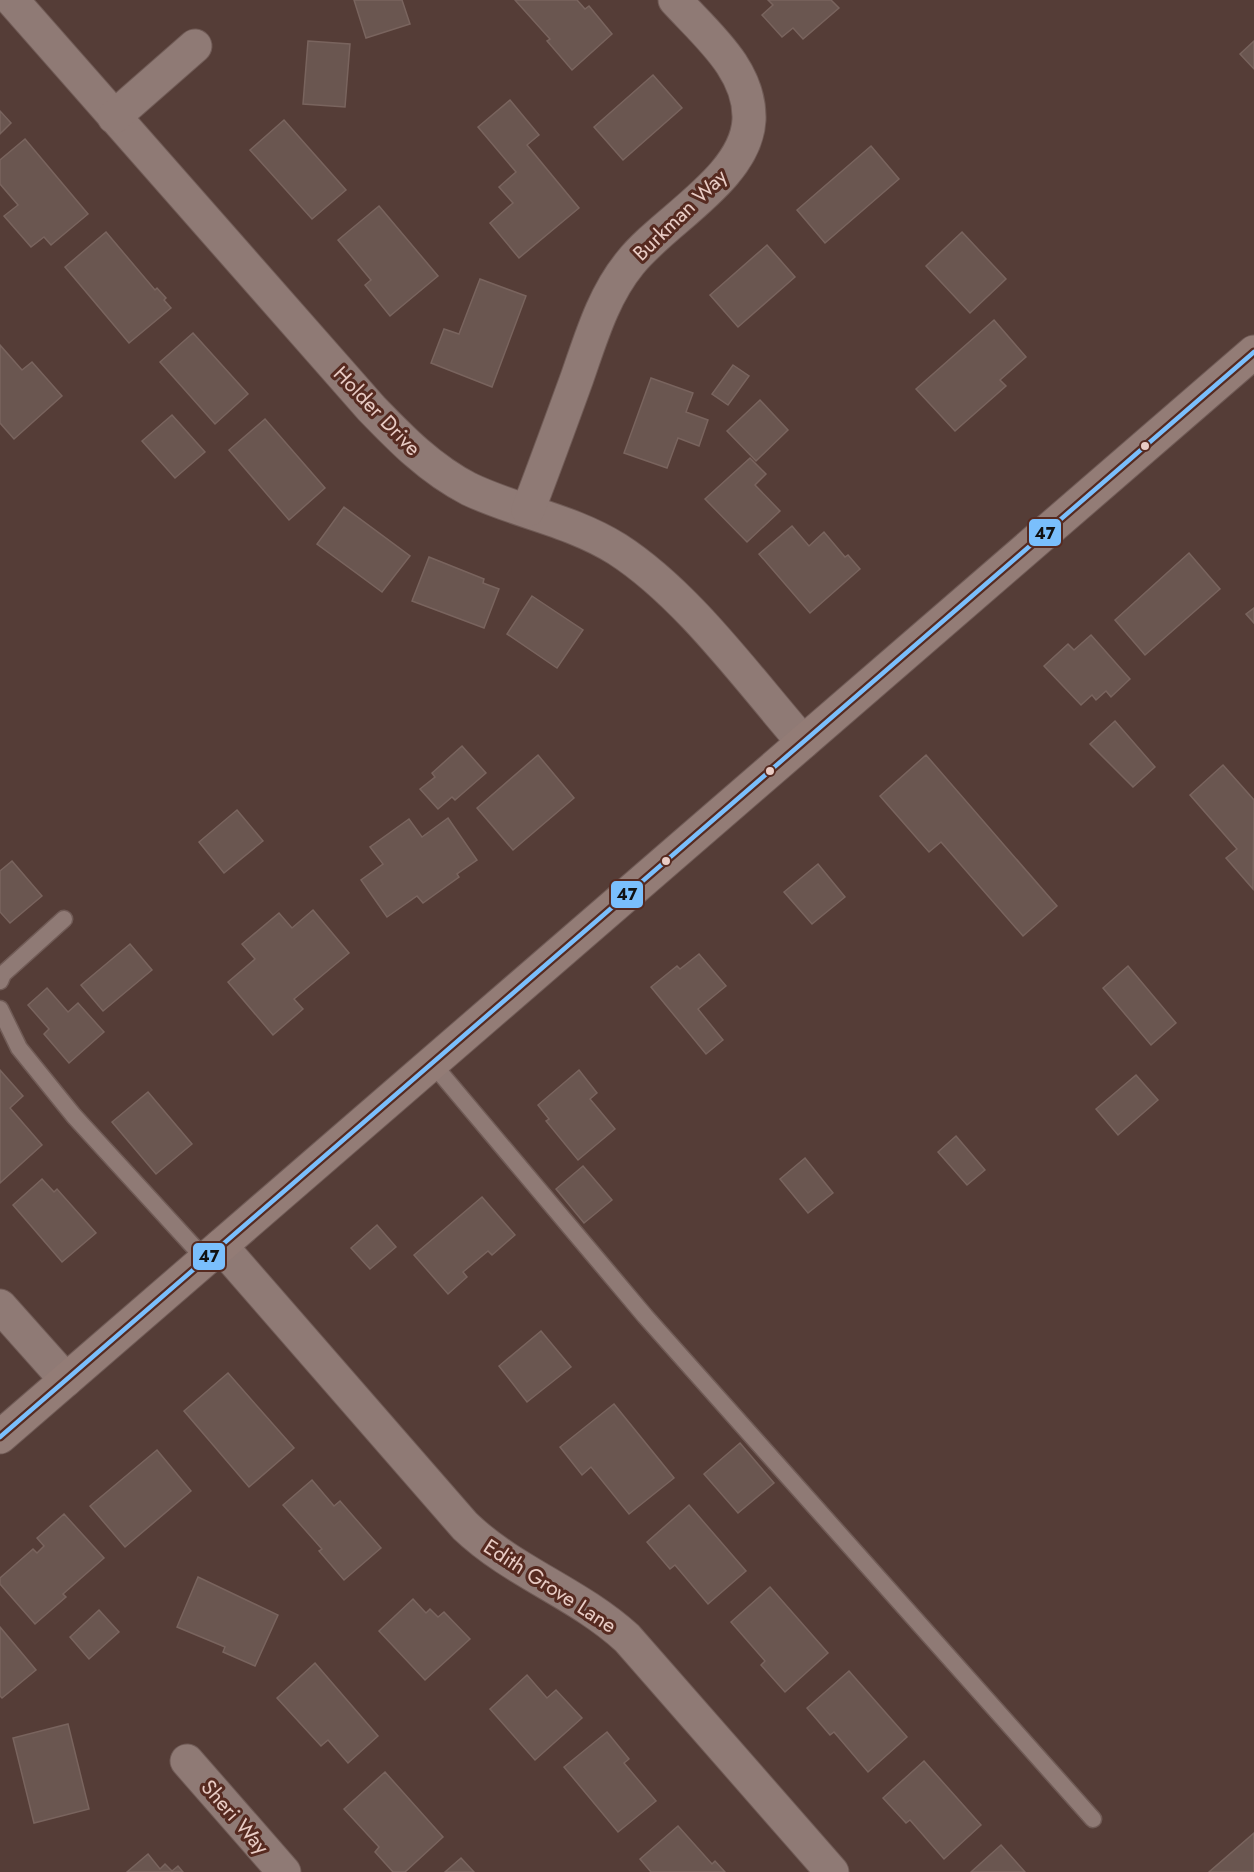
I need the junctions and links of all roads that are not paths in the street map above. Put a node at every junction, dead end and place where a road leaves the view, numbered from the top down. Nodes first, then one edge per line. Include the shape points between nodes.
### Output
1 (12, 0) edge
2 (675, 0) edge
3 (195, 45) dead end
4 (114, 117) junction
5 (1254, 352) edge
6 (528, 510) junction
7 (803, 742) junction
8 (64, 920) dead end
9 (0, 981) edge
10 (0, 1009) edge
11 (432, 1063) junction
12 (213, 1252) junction
13 (0, 1306) edge
14 (66, 1380) junction
15 (0, 1437) edge
16 (187, 1761) dead end
17 (1093, 1819) dead end
18 (284, 1872) edge
19 (832, 1872) edge

1 - 4 street, Holder Drive
2 - 6 street, Burkman Way via 739,76 748,105 746,137 731,167 655,236 616,283 598,318
3 - 4 street
4 - 6 street, Holder Drive via 403,442 460,484
5 - 7 main road
6 - 7 street, Holder Drive via 606,543 661,583
7 - 11 main road
8 - 9 lane
10 - 12 lane via 19,1048 74,1116
11 - 12 main road
11 - 17 lane via 645,1316
12 - 14 main road
12 - 19 street, Edith Grove Lane via 465,1526 496,1554 588,1607 621,1633
13 - 14 street
14 - 15 main road
16 - 18 street, Sheri Way

